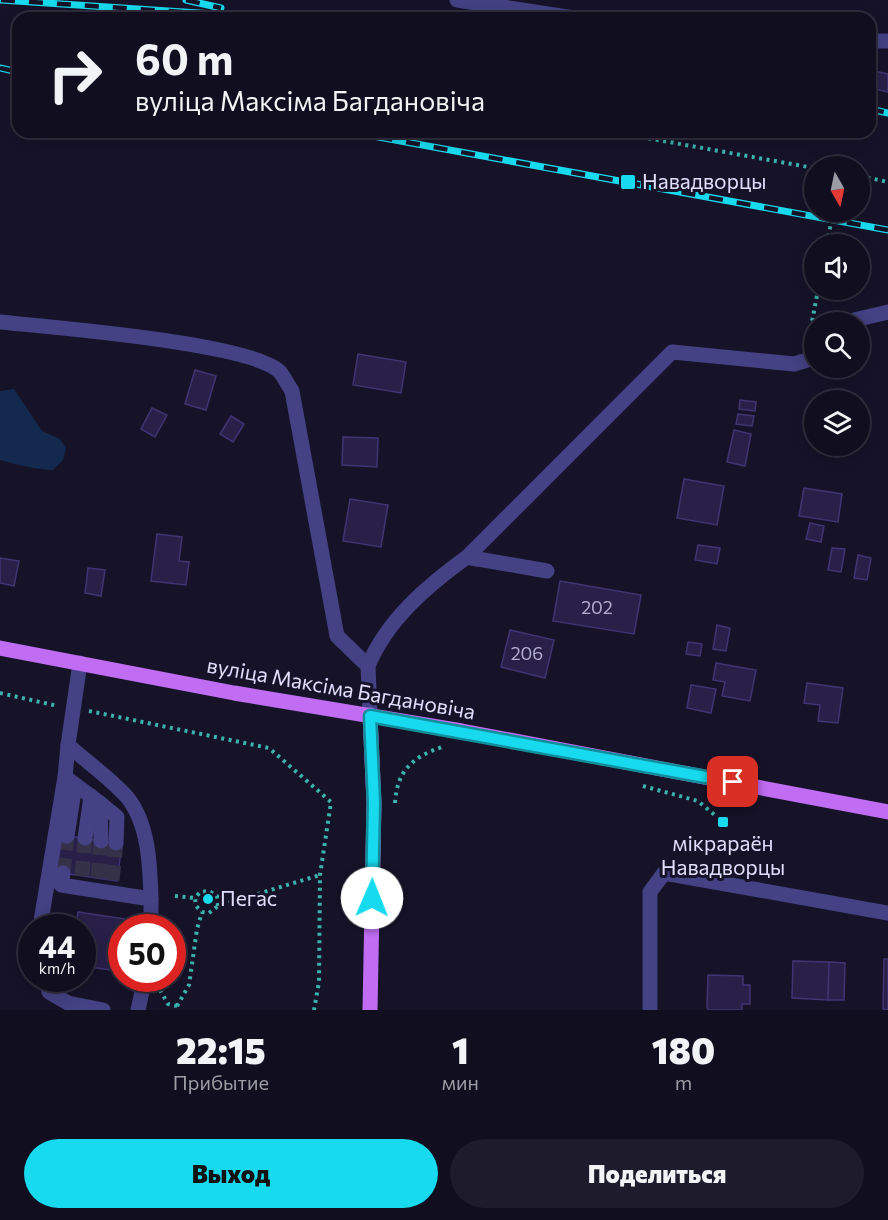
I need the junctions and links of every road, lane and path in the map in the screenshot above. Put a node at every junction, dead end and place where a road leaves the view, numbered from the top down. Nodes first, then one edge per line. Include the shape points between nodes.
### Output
1 (458, 0) edge
2 (535, 12) edge
3 (647, 138) edge
4 (804, 166) edge
5 (870, 178) edge
6 (888, 182) edge
7 (888, 312) edge
8 (870, 316) edge
9 (0, 322) edge
10 (804, 362) edge
11 (467, 557) junction
12 (547, 571) dead end
13 (0, 648) edge
14 (81, 663) junction
15 (368, 666) junction
16 (0, 693) edge
17 (73, 709) junction
18 (370, 716) junction
19 (68, 745) junction
20 (452, 746) dead end
21 (70, 781) junction
22 (633, 783) dead end
23 (95, 800) junction
24 (394, 803) dead end
25 (888, 812) edge
26 (723, 822) dead end
27 (67, 836) tunnel mouth
28 (85, 838) tunnel mouth
29 (109, 842) tunnel mouth
30 (320, 874) junction
31 (57, 881) junction
32 (175, 896) dead end
33 (195, 898) junction
34 (151, 899) junction
35 (218, 906) junction
36 (202, 912) junction
37 (888, 913) edge
38 (45, 914) edge
39 (151, 914) edge
40 (49, 992) edge
41 (142, 992) edge
42 (161, 992) edge
43 (176, 1008) edge
44 (103, 1010) edge
45 (138, 1010) edge
46 (314, 1010) edge
47 (370, 1010) edge
48 (650, 1010) edge

1 - 2 street
3 - 4 path
5 - 6 path
7 - 8 street
9 - 15 street via 236,352 279,371 291,391 337,636
10 - 11 street via 794,364 672,352
11 - 12 street
11 - 15 street via 435,581 392,624
13 - 14 main road, вуліца Максіма Багдановіча
14 - 17 street
14 - 18 main road, вуліца Максіма Багдановіча
15 - 18 street
16 - 17 path
17 - 19 street
17 - 30 path via 269,748 332,802
18 - 25 main road, вуліца Максіма Багдановіча
18 - 47 main road via 374,802
19 - 21 street
19 - 34 street via 126,797 139,815 150,861
20 - 24 path via 420,755 404,772
21 - 23 street
21 - 27 street
21 - 31 street
22 - 26 path via 698,801
23 - 28 street
23 - 29 street
30 - 35 path
30 - 46 path via 319,982
31 - 34 street via 104,886
31 - 38 street
32 - 33 path
33 - 35 path via 200,892 209,891 217,896
33 - 36 path
34 - 39 street
35 - 36 path via 209,913
36 - 43 path via 189,985
37 - 48 street via 664,873 650,892
40 - 44 street via 68,1003
41 - 45 street
42 - 43 path via 168,1005

